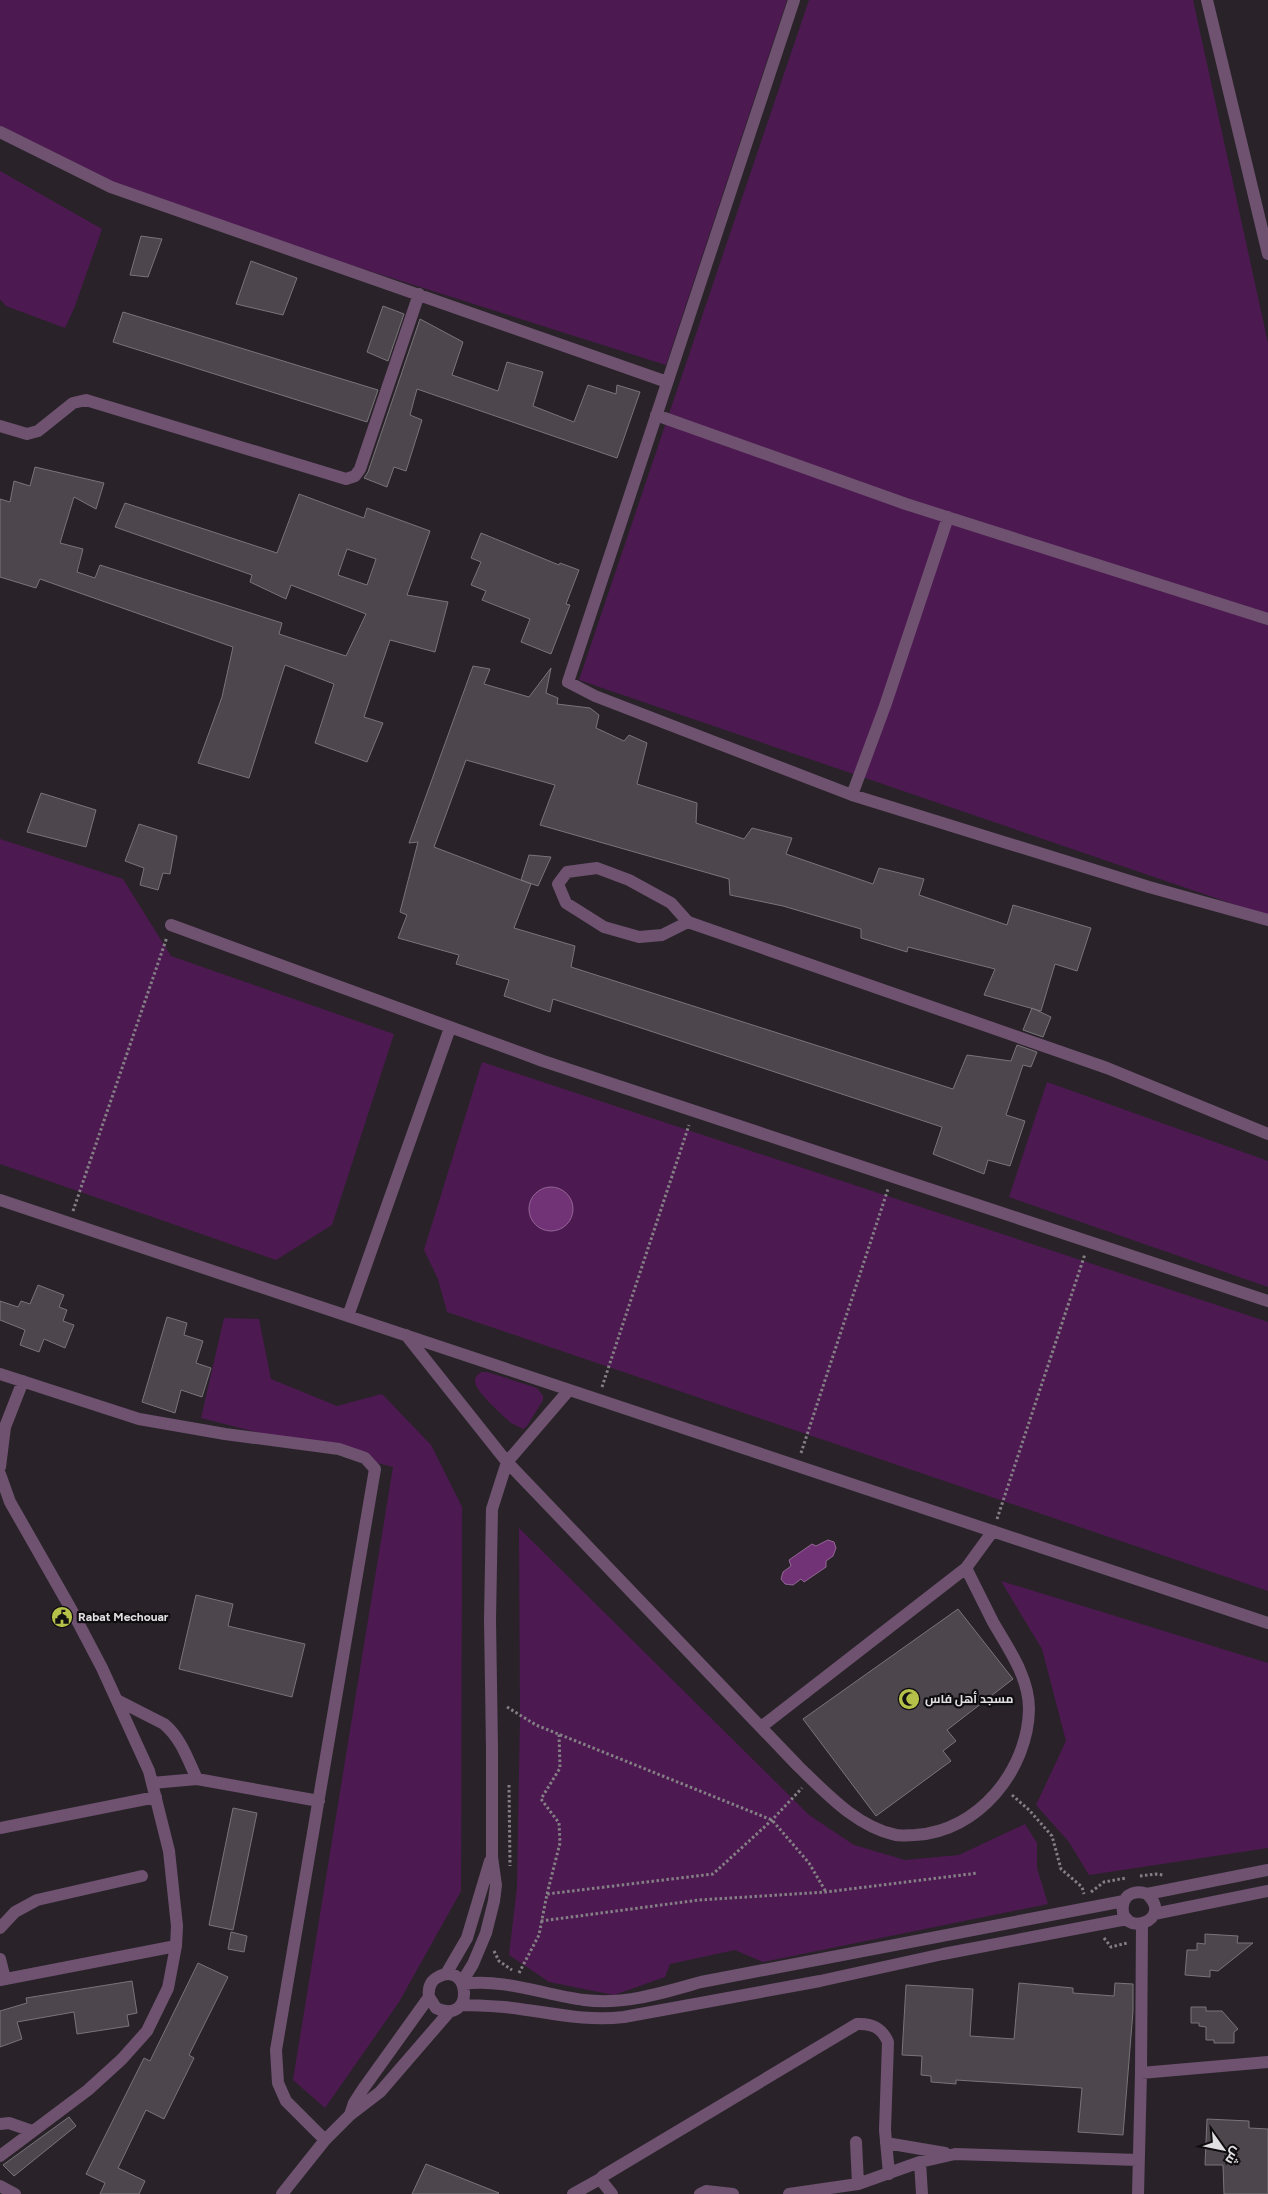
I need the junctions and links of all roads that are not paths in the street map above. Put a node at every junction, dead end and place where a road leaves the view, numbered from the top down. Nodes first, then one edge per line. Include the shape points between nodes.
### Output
1 (794, 0) edge
2 (1207, 0) edge
3 (0, 132) edge
4 (1268, 254) edge
5 (419, 294) junction
6 (667, 382) junction
7 (656, 416) junction
8 (0, 426) edge
9 (948, 517) junction
10 (1268, 619) edge
11 (852, 795) junction
12 (1268, 920) edge
13 (688, 922) junction
14 (171, 925) road end
15 (450, 1028) junction
16 (1268, 1134) edge
17 (0, 1200) edge
18 (1268, 1301) edge
19 (348, 1316) junction
20 (406, 1335) junction
21 (0, 1374) edge
22 (23, 1381) junction
23 (569, 1390) junction
24 (1, 1447) edge
25 (507, 1462) junction
26 (0, 1467) edge
27 (0, 1474) edge
28 (993, 1531) junction
29 (966, 1568) junction
30 (1268, 1623) edge
31 (117, 1700) junction
32 (761, 1727) junction
33 (197, 1779) junction
34 (152, 1783) junction
35 (156, 1797) junction
36 (319, 1801) junction
37 (0, 1828) edge
38 (492, 1857) junction
39 (1268, 1870) edge
40 (142, 1876) dead end
41 (1268, 1891) edge
42 (1147, 1894) junction
43 (1124, 1901) junction
44 (1154, 1914) junction
45 (1127, 1919) junction
46 (1142, 1924) junction
47 (0, 1928) edge
48 (176, 1946) junction
49 (0, 1959) edge
50 (446, 1974) junction
51 (3, 1980) edge
52 (462, 1983) junction
53 (429, 1997) junction
54 (456, 2008) junction
55 (1268, 2062) edge
56 (1141, 2073) junction
57 (350, 2115) junction
58 (0, 2124) edge
59 (32, 2131) junction
60 (325, 2140) junction
61 (856, 2142) dead end
62 (886, 2143) junction
63 (954, 2154) junction
64 (0, 2156) edge
65 (1138, 2160) junction
66 (920, 2162) junction
67 (889, 2174) junction
68 (600, 2179) junction
69 (858, 2184) junction
70 (0, 2186) edge
71 (15, 2194) edge
72 (282, 2194) edge
73 (573, 2194) edge
74 (612, 2194) edge
75 (700, 2194) edge
76 (734, 2194) edge
77 (789, 2194) edge
78 (922, 2194) edge
79 (1138, 2194) edge

1 - 6 street
2 - 4 street
3 - 5 street via 111,187
5 - 6 street
5 - 8 street via 360,469 351,478 90,401 73,403 32,434
6 - 7 street
7 - 9 street
7 - 11 street via 568,682 595,696
9 - 10 street
9 - 11 street
11 - 12 street via 1149,888
13 - 13 street via 662,935 639,937 604,927 566,903 558,884 567,872 597,868 629,880 671,903
13 - 16 street via 1107,1068
14 - 15 street
15 - 18 street via 693,1112
15 - 19 street
17 - 19 street
19 - 20 street
20 - 23 street
20 - 25 street
21 - 22 street
22 - 24 street via 5,1427
22 - 36 street via 139,1419 339,1449 357,1454 375,1468
23 - 25 street
23 - 28 street
24 - 26 street
25 - 32 street
25 - 38 street via 492,1509
27 - 31 street via 10,1502
28 - 29 street
28 - 30 street
29 - 32 street
29 - 32 street via 1023,1676 1029,1708 1016,1765 981,1808 951,1828 929,1834 898,1835 870,1826 836,1802
31 - 33 street via 171,1730
31 - 34 street
33 - 34 street
33 - 36 street
34 - 35 street
35 - 37 street
35 - 48 street via 169,1851
36 - 60 street via 276,2050 278,2083 286,2101
38 - 50 street via 470,1929
38 - 52 street via 496,1885 492,1913 482,1945
39 - 42 street
40 - 47 street via 37,1900 15,1912
41 - 44 street
42 - 43 street via 1137,1892
42 - 44 street via 1154,1903
43 - 45 street via 1123,1914
43 - 52 street via 701,1982 652,1996 614,2002 583,2000 511,1986
44 - 46 street
45 - 46 street via 1131,1923
45 - 54 street via 944,1954 820,1982 624,2018 580,2019 505,2007
46 - 56 street
48 - 51 street
48 - 59 street via 168,1988 147,2031 88,2090
49 - 51 street
50 - 52 street via 457,1977
50 - 53 street via 430,1984
52 - 54 street via 466,1993
53 - 54 street via 436,2008
53 - 57 street via 363,2089
54 - 57 street via 380,2092
55 - 56 street
56 - 65 street
57 - 60 street
58 - 59 street via 9,2123
59 - 64 street
60 - 72 street
61 - 69 street
62 - 63 street
62 - 67 street
62 - 68 street via 888,2042 884,2033 875,2026 857,2024
63 - 65 street
63 - 66 street
65 - 79 street
66 - 67 street
66 - 78 street
67 - 69 street
68 - 73 street
68 - 74 street
69 - 77 street
70 - 71 street
75 - 76 street

